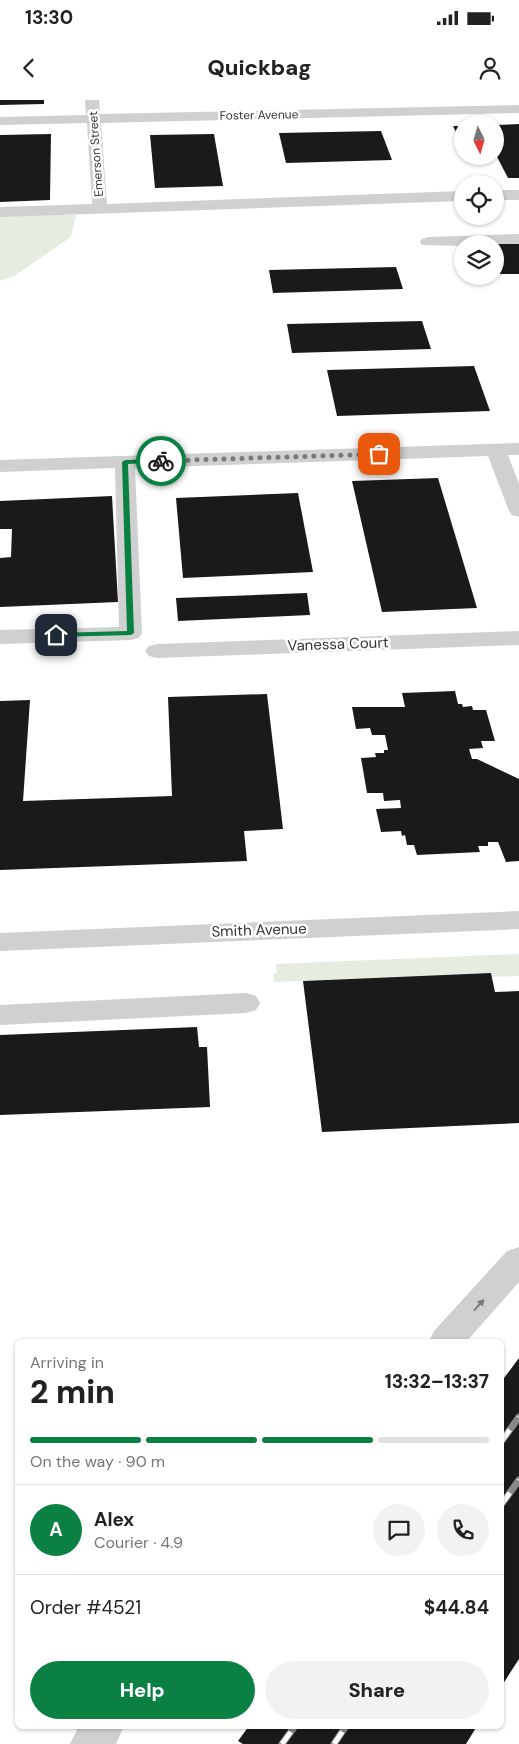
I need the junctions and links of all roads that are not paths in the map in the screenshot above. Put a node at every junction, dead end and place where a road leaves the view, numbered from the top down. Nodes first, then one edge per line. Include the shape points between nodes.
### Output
1 (92, 100) edge
2 (519, 109) edge
3 (93, 119) junction
4 (0, 121) edge
5 (504, 195) edge
6 (519, 195) edge
7 (454, 196) edge
8 (100, 208) junction
9 (0, 212) edge
10 (519, 239) edge
11 (428, 242) dead end
12 (496, 450) junction
13 (519, 450) edge
14 (125, 462) junction
15 (0, 466) edge
16 (519, 511) edge
17 (0, 637) edge
18 (519, 638) edge
19 (157, 651) dead end
20 (519, 920) edge
21 (0, 942) edge
22 (246, 1003) dead end
23 (0, 1015) edge
24 (519, 1260) edge
25 (448, 1339) edge
26 (102, 1729) edge
27 (91, 1744) edge

1 - 3 street, Emerson Street
2 - 3 street, Foster Avenue
3 - 4 street, Foster Avenue
3 - 8 street, Emerson Street
5 - 6 street
7 - 8 street
8 - 9 street
10 - 11 street
12 - 13 street
12 - 14 street
12 - 16 street
14 - 15 street
14 - 17 street via 131,633
18 - 19 street, Vanessa Court
20 - 21 street, Smith Avenue
22 - 23 street
25 -> 24 street
26 - 27 street

